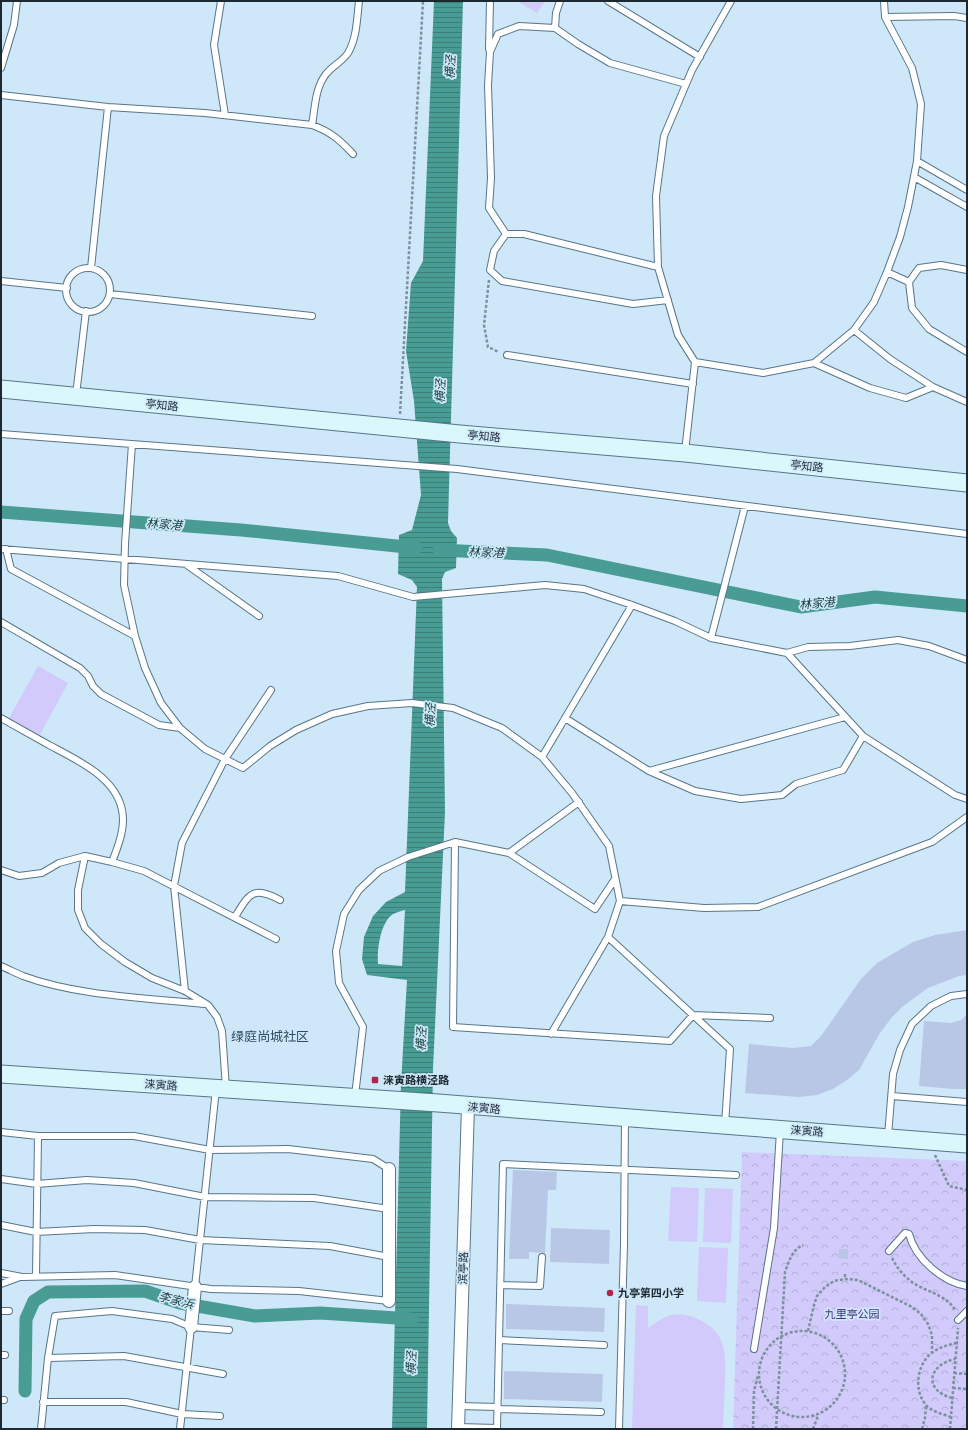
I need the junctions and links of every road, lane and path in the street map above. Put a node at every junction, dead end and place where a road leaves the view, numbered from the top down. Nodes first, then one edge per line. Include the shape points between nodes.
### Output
1 (17, 1) edge
2 (221, 1) edge
3 (359, 1) edge
4 (423, 1) edge
5 (490, 1) edge
6 (560, 1) edge
7 (608, 1) edge
8 (731, 1) edge
9 (884, 1) edge
10 (885, 17) junction
11 (967, 18) edge
12 (555, 28) junction
13 (490, 52) junction
14 (700, 57) junction
15 (1, 68) edge
16 (686, 84) junction
17 (1, 95) edge
18 (108, 107) junction
19 (225, 115) junction
20 (312, 125) junction
21 (353, 154) dead end
22 (917, 161) junction
23 (914, 177) junction
24 (967, 190) edge
25 (967, 207) edge
26 (506, 234) junction
27 (658, 267) junction
28 (91, 268) junction
29 (490, 270) junction
30 (967, 270) edge
31 (888, 272) junction
32 (1, 281) edge
33 (909, 282) junction
34 (67, 288) junction
35 (110, 294) junction
36 (668, 300) junction
37 (86, 311) junction
38 (312, 316) dead end
39 (854, 330) junction
40 (967, 352) edge
41 (507, 355) joint
42 (696, 362) junction
43 (814, 363) junction
44 (693, 384) junction
45 (933, 387) junction
46 (1, 389) edge
47 (76, 397) junction
48 (967, 402) edge
49 (400, 428) junction
50 (1, 434) edge
51 (132, 444) junction
52 (685, 453) junction
53 (967, 483) edge
54 (745, 506) junction
55 (967, 534) edge
56 (4, 549) edge
57 (125, 559) junction
58 (186, 564) junction
59 (632, 605) junction
60 (259, 616) dead end
61 (1, 622) edge
62 (135, 636) junction
63 (711, 638) junction
64 (787, 653) junction
65 (967, 660) edge
66 (272, 690) dead end
67 (845, 717) junction
68 (1, 718) edge
69 (565, 718) junction
70 (180, 728) junction
71 (863, 736) junction
72 (542, 757) junction
73 (225, 759) junction
74 (648, 771) junction
75 (967, 799) edge
76 (579, 802) junction
77 (967, 818) edge
78 (454, 842) junction
79 (509, 853) junction
80 (85, 856) junction
81 (112, 862) junction
82 (1, 870) edge
83 (615, 879) junction
84 (174, 886) junction
85 (280, 900) dead end
86 (620, 901) junction
87 (235, 917) junction
88 (608, 937) junction
89 (276, 939) dead end
90 (1, 966) edge
91 (185, 991) junction
92 (967, 994) edge
93 (208, 1005) junction
94 (693, 1015) junction
95 (770, 1018) dead end
96 (551, 1034) junction
97 (1, 1074) edge
98 (221, 1089) junction
99 (892, 1096) junction
100 (354, 1098) junction
101 (967, 1102) edge
102 (468, 1106) junction
103 (625, 1118) junction
104 (725, 1125) junction
105 (780, 1130) junction
106 (1, 1132) edge
107 (38, 1136) junction
108 (888, 1138) junction
109 (927, 1141) junction
110 (967, 1144) edge
111 (210, 1150) junction
112 (389, 1169) joint
113 (625, 1170) junction
114 (736, 1175) dead end
115 (1, 1179) edge
116 (37, 1184) junction
117 (967, 1190) edge
118 (205, 1197) junction
119 (389, 1208) junction
120 (1, 1225) edge
121 (36, 1232) junction
122 (200, 1240) junction
123 (803, 1245) dead end
124 (889, 1251) joint
125 (389, 1257) junction
126 (542, 1257) dead end
127 (1, 1273) edge
128 (845, 1274) dead end
129 (36, 1276) junction
130 (22, 1277) junction
131 (845, 1279) junction
132 (1, 1284) edge
133 (501, 1285) junction
134 (967, 1286) edge
135 (195, 1287) junction
136 (389, 1300) joint
137 (1, 1311) edge
138 (9, 1311) dead end
139 (967, 1311) edge
140 (958, 1320) junction
141 (191, 1327) junction
142 (229, 1330) dead end
143 (808, 1331) junction
144 (780, 1336) junction
145 (499, 1340) junction
146 (956, 1343) junction
147 (604, 1345) dead end
148 (754, 1349) dead end
149 (932, 1353) junction
150 (48, 1358) junction
151 (955, 1359) junction
152 (187, 1368) junction
153 (758, 1372) junction
154 (954, 1373) junction
155 (223, 1374) dead end
156 (967, 1374) edge
157 (953, 1388) junction
158 (967, 1389) edge
159 (952, 1398) junction
160 (43, 1402) junction
161 (926, 1405) junction
162 (459, 1406) junction
163 (498, 1408) junction
164 (777, 1410) junction
165 (601, 1412) dead end
166 (182, 1414) junction
167 (818, 1415) junction
168 (220, 1416) dead end
169 (951, 1417) junction
170 (458, 1428) edge
171 (497, 1428) edge
172 (41, 1429) edge
173 (180, 1429) edge
174 (619, 1429) edge
175 (753, 1429) edge
176 (776, 1429) edge
177 (813, 1429) edge
178 (922, 1429) edge
179 (950, 1429) edge

1 - 15 lane via 14,26
2 - 19 lane via 214,46
3 - 20 lane via 354,40 348,54 326,74 319,86
4 - 49 path
5 - 13 lane
6 - 12 lane
7 - 14 lane
8 - 14 lane
9 - 10 lane
10 - 11 lane
10 - 22 lane via 912,68 921,104
12 - 13 lane via 519,26 498,34
12 - 16 lane via 610,63
13 - 26 lane via 489,208
14 - 16 lane
16 - 27 lane via 664,136 656,196
17 - 18 lane
18 - 19 lane
18 - 28 lane
19 - 20 lane
20 - 21 lane via 326,130 339,139
22 - 23 lane
22 - 24 lane
23 - 25 lane
23 - 31 lane via 900,237
26 - 27 lane via 524,234
26 - 29 lane via 494,251
27 - 36 lane
28 - 34 lane via 78,270 68,281
28 - 35 lane via 104,274 108,280
29 - 36 lane via 502,281 633,304
29 - 41 path via 484,325 488,347
30 - 33 lane via 941,265 919,268
31 - 33 lane
31 - 39 lane via 874,302
32 - 34 lane
33 - 40 lane via 912,308 929,328
34 - 37 lane via 69,300 79,309
35 - 37 lane via 104,306
35 - 38 lane
36 - 42 lane via 678,334
37 - 47 lane
39 - 43 lane
39 - 45 lane via 890,359
41 - 44 lane
42 - 43 lane via 763,373
42 - 44 lane
43 - 45 lane via 870,388 906,398
44 - 52 lane
45 - 48 lane
46 - 47 street, 亭知路
47 - 49 street, 亭知路
49 - 52 street, 亭知路
50 - 51 lane
51 - 54 lane via 456,470
51 - 57 lane
52 - 53 street, 亭知路
54 - 55 lane
54 - 63 lane
56 - 57 lane
56 - 62 lane via 11,569
57 - 58 lane
57 - 62 lane via 124,585
58 - 59 lane via 338,576 413,597 545,585 584,589
58 - 60 lane
59 - 63 lane
59 - 69 lane
61 - 70 lane via 80,668 101,694 159,725
62 - 70 lane via 145,668 161,702
63 - 64 lane
64 - 65 lane via 808,647 850,646 898,640 929,646
64 - 67 lane
66 - 73 lane
67 - 71 lane
67 - 74 lane
68 - 81 lane via 79,761 96,772 111,787 119,803 123,820
69 - 72 lane
69 - 74 lane
70 - 73 lane via 205,749
71 - 74 lane via 843,770 796,784 782,795 734,798 695,791
71 - 75 lane via 955,795
72 - 73 lane via 502,728 453,708 412,703 368,706 332,714 296,730 270,746 243,768
72 - 76 lane
73 - 84 lane via 182,843
76 - 79 lane
76 - 83 lane via 609,846
77 - 86 lane via 932,842 758,907 704,908
78 - 79 lane
78 - 96 lane via 452,1027
78 - 100 lane via 408,857 379,871 359,890 344,914 336,951 339,983 363,1027
79 - 83 lane via 595,909
80 - 81 lane
80 - 82 lane via 60,863 42,874 19,876
80 - 91 lane via 78,890 78,910 85,928 125,962 152,978
81 - 84 lane via 144,871
83 - 86 lane
84 - 87 lane
84 - 91 lane
85 - 87 lane via 270,894 251,894
86 - 88 lane
87 - 89 lane
88 - 94 lane
88 - 96 lane
90 - 93 lane via 24,976 66,988
91 - 93 lane
92 - 99 lane via 951,996 931,1006 912,1024 893,1074
93 - 98 lane via 217,1017 222,1031
94 - 95 lane
94 - 96 lane via 670,1041
94 - 104 lane via 730,1049
97 - 98 street, 涞寅路
98 - 100 street, 涞寅路
98 - 111 lane
99 - 101 lane
99 - 108 lane
100 - 102 street, 涞寅路
102 - 103 street, 涞寅路
102 - 162 street, 滨亭路
103 - 104 street, 涞寅路
103 - 113 lane
104 - 105 street, 涞寅路
105 - 108 street, 涞寅路
105 - 148 lane via 774,1228
106 - 107 lane
107 - 111 lane via 134,1136
107 - 116 lane
108 - 109 street, 涞寅路
109 - 110 street, 涞寅路
109 - 117 path via 949,1186
111 - 112 lane via 288,1149 373,1159
111 - 118 lane
112 - 119 street
113 - 114 lane
113 - 133 lane via 503,1164
113 - 174 lane
115 - 116 lane
116 - 118 lane via 87,1180 134,1183
116 - 121 lane
118 - 119 lane via 314,1198
118 - 122 lane
119 - 125 street
120 - 121 lane
121 - 122 lane via 145,1230
121 - 129 lane
122 - 125 lane via 330,1246
122 - 135 lane
123 - 144 path via 794,1252 785,1272
124 - 134 lane via 905,1233 909,1234 911,1243 928,1265 945,1277
124 - 140 path via 905,1277 950,1303
125 - 136 street
126 - 133 lane via 540,1286
127 - 130 lane
128 - 131 path
129 - 130 lane
129 - 135 lane via 114,1275
130 - 132 lane
131 - 143 path via 834,1281 817,1296
131 - 149 path via 858,1280 921,1314 932,1335
133 - 145 lane
135 - 136 lane via 299,1291
135 - 141 street
137 - 138 lane
139 - 140 lane
140 - 146 path
141 - 142 lane
141 - 150 lane via 172,1319 112,1311 55,1316
141 - 152 lane
143 - 144 path
143 - 167 path via 822,1336 833,1344 842,1356 846,1369 845,1384 840,1397 830,1408
144 - 153 path via 761,1358
144 - 164 path
145 - 147 lane
145 - 163 lane
146 - 149 path via 943,1346
146 - 151 path
149 - 161 path via 923,1363 918,1376 919,1390
150 - 152 lane via 124,1356
150 - 160 lane
151 - 154 path
151 - 159 path via 940,1364 933,1377 933,1385 938,1392
152 - 155 lane
152 - 166 lane
153 - 164 path via 760,1387 767,1400
153 - 175 path via 754,1392
154 - 156 path
154 - 157 path
157 - 158 path
157 - 159 path
159 - 169 path
160 - 166 lane via 126,1402
160 - 172 lane
161 - 169 path
161 - 178 path
162 - 163 lane
162 - 170 street, 滨亭路
163 - 165 lane
163 - 171 lane
164 - 167 path via 790,1416 804,1418
164 - 176 path
166 - 168 lane
166 - 173 lane
167 - 177 path
169 - 179 path
170 - 171 lane

